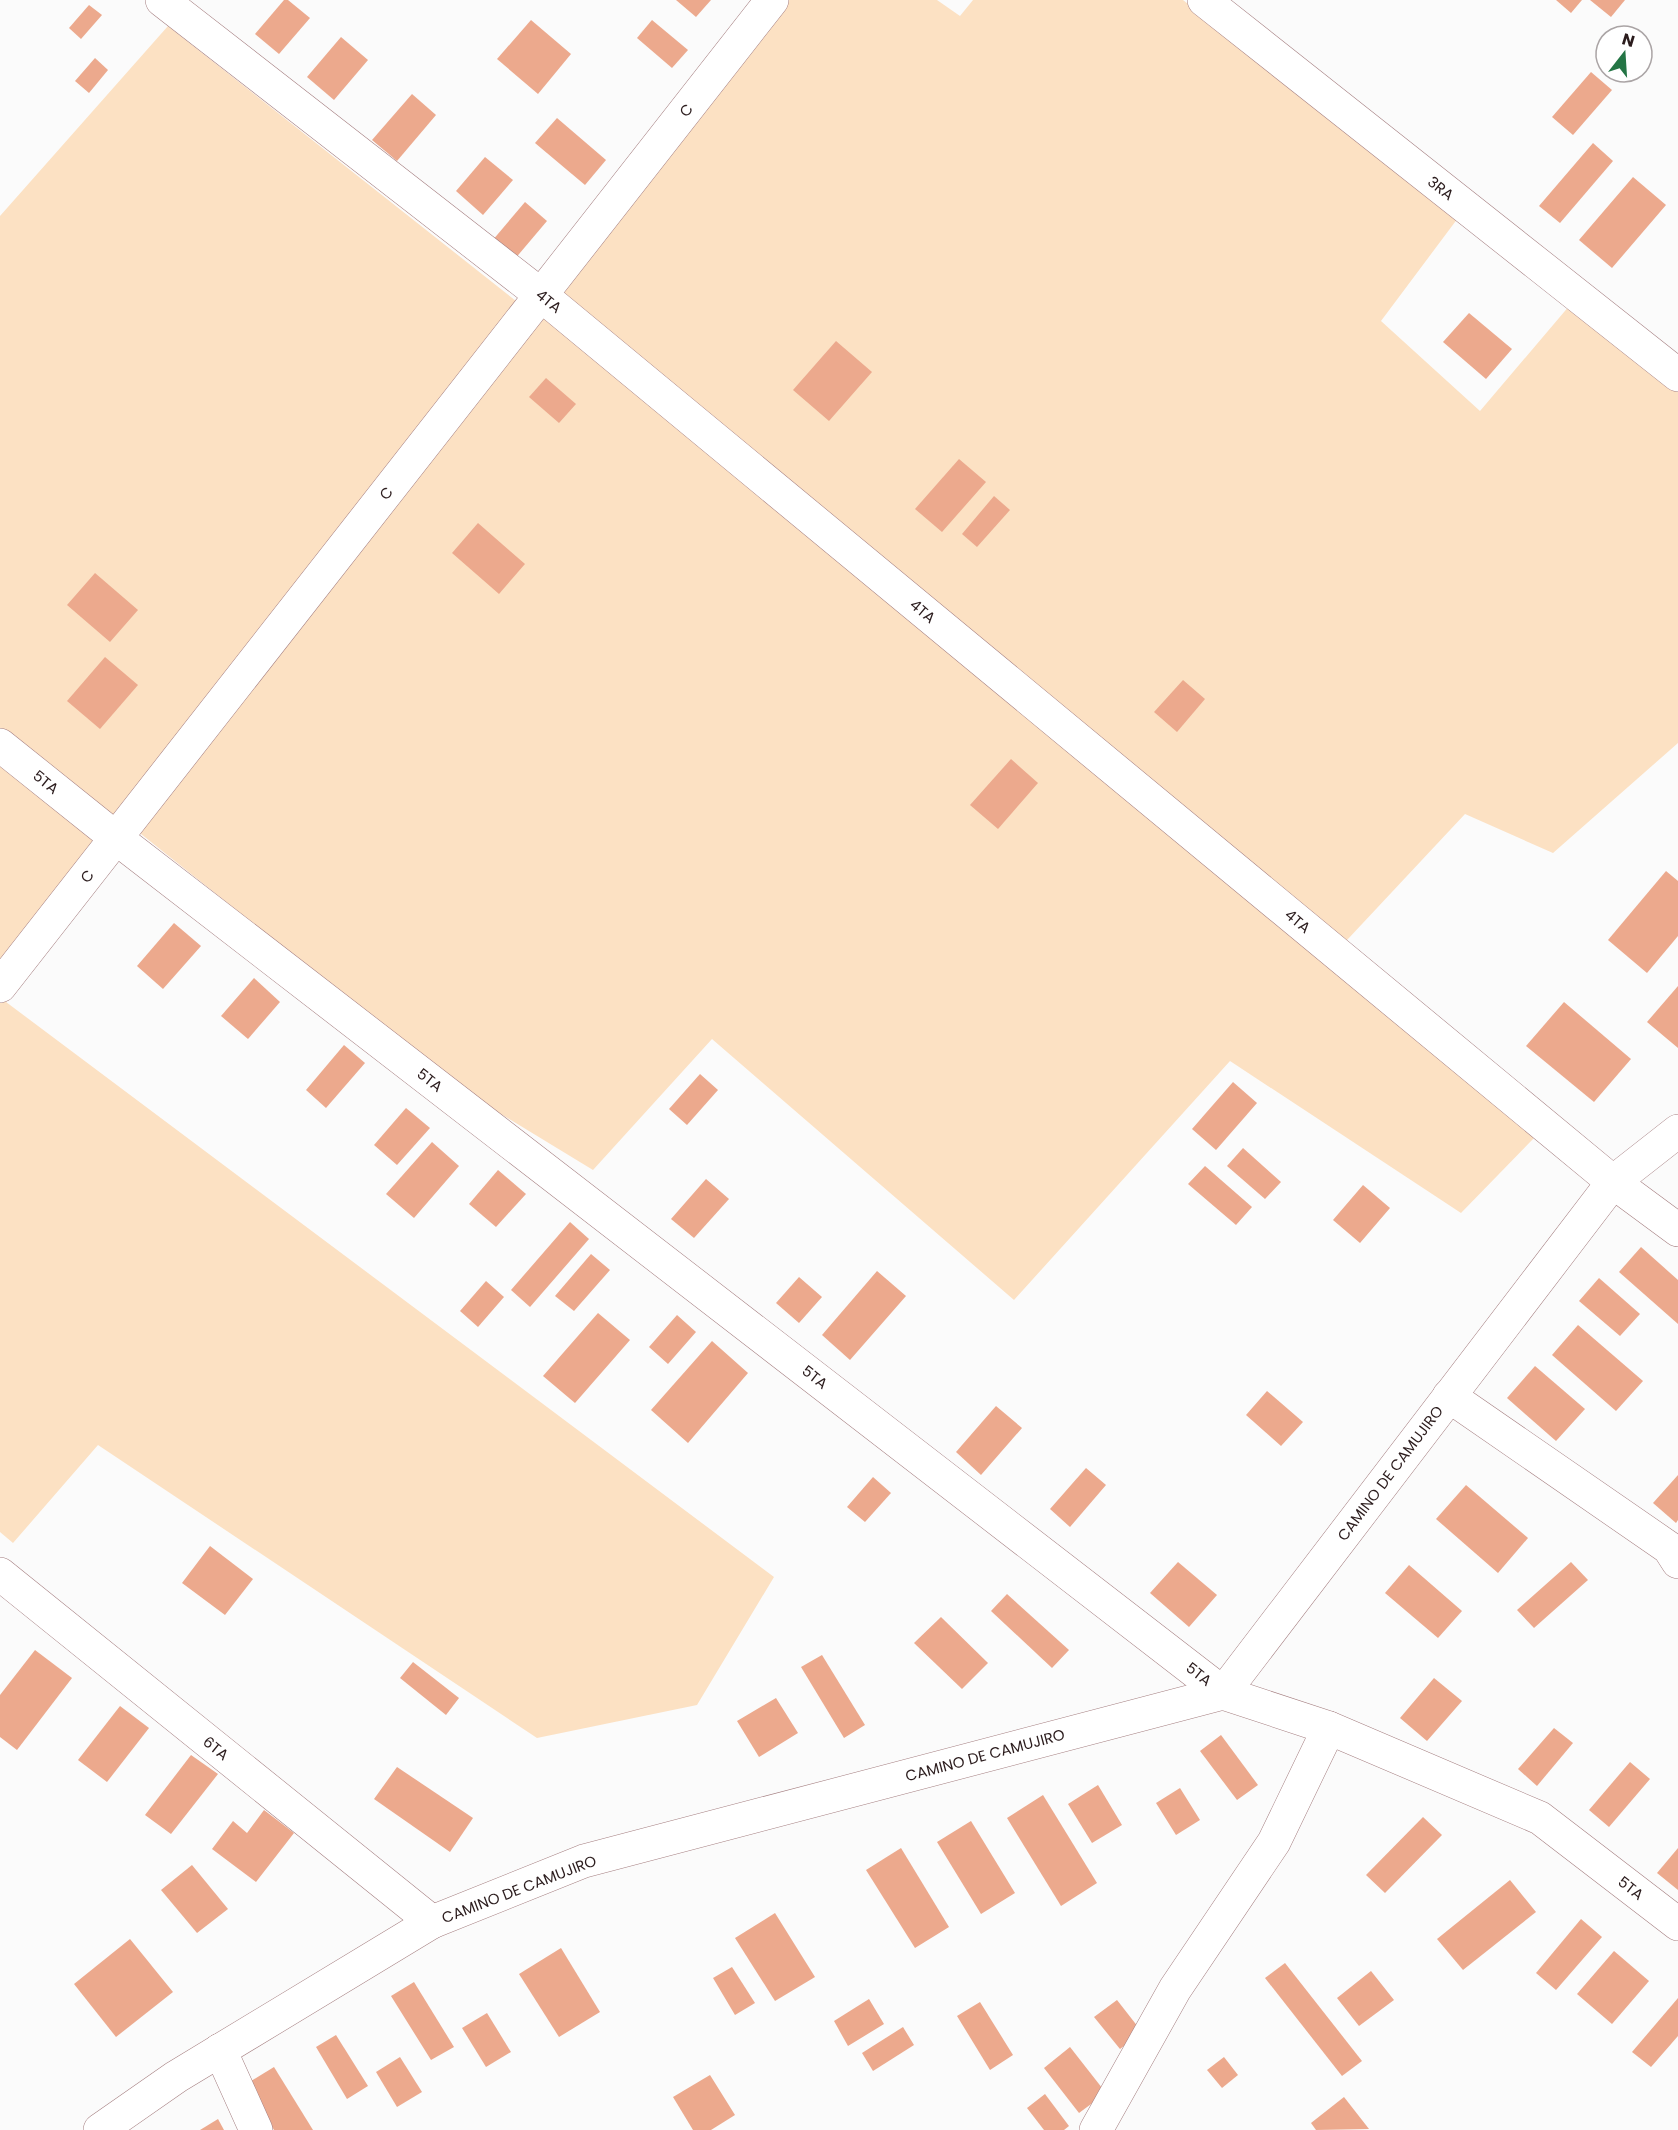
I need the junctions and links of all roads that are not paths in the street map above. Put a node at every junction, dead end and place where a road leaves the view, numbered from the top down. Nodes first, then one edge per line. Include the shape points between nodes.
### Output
1 (162, 0) edge
2 (772, 0) edge
3 (1204, 0) edge
4 (541, 295) junction
5 (1678, 375) edge
6 (0, 745) edge
7 (116, 838) junction
8 (0, 986) edge
9 (1678, 1131) edge
10 (1613, 1182) junction
11 (1678, 1230) edge
12 (1449, 1396) junction
13 (1678, 1562) edge
14 (0, 1574) edge
15 (1222, 1693) junction
16 (1329, 1728) junction
17 (432, 1922) junction
18 (1678, 1924) edge
19 (220, 2050) junction
20 (100, 2130) edge
21 (256, 2130) edge
22 (1096, 2130) edge

1 - 4 street, 4TA
2 - 4 street, C
3 - 5 street, 3RA
4 - 7 street, C
4 - 10 street, 4TA
6 - 7 street, 5TA
7 - 8 street, C
7 - 15 street, 5TA
9 - 10 street, CAMINO DE CAMUJIRO
10 - 11 street, 4TA
10 - 12 street, CAMINO DE CAMUJIRO
12 - 13 street via 1669,1548
12 - 15 street, CAMINO DE CAMUJIRO
14 - 17 street, 6TA
15 - 16 street, 5TA
15 - 17 street, CAMINO DE CAMUJIRO via 585,1861
16 - 18 street, 5TA via 1540,1818
16 - 22 street via 1274,1842 1175,1989
17 - 19 street, CAMINO DE CAMUJIRO
19 - 20 street, CAMINO DE CAMUJIRO
19 - 21 street

